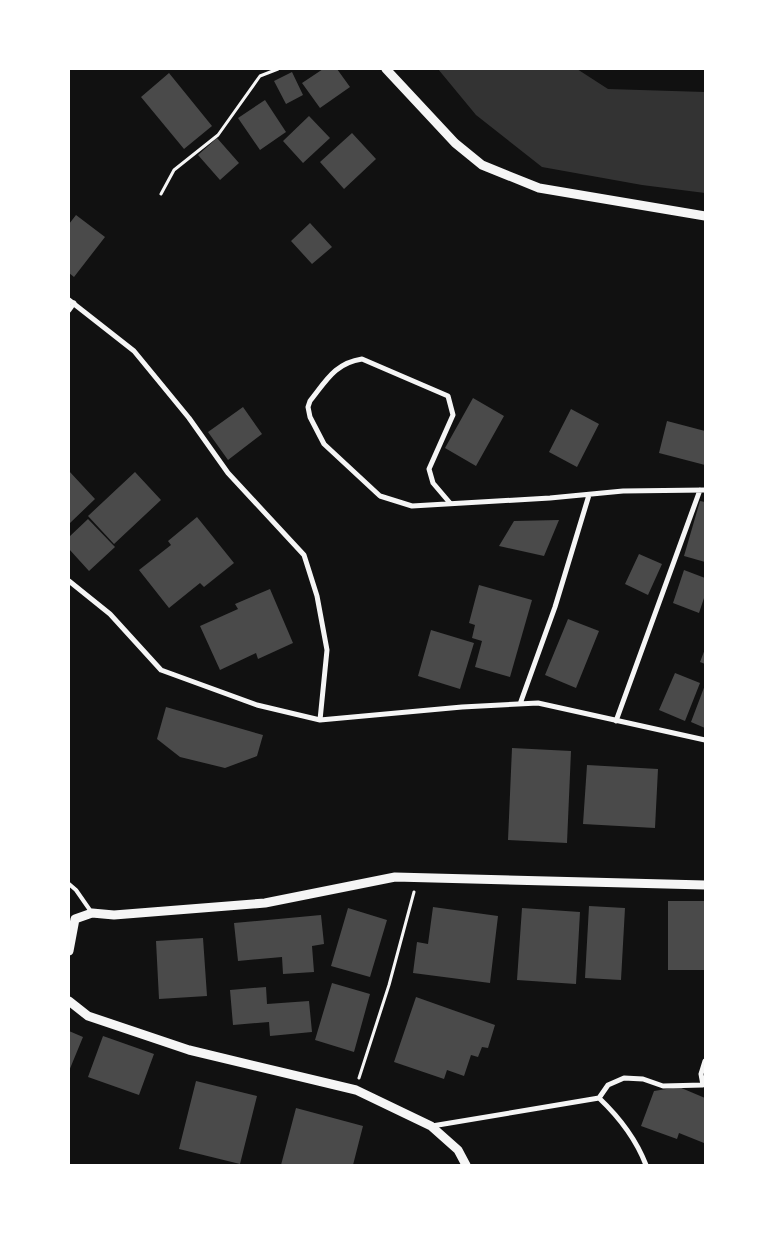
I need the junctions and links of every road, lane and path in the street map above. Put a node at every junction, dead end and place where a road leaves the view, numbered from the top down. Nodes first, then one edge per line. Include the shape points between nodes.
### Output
1 (278, 69) edge
2 (386, 69) edge
3 (161, 194) dead end
4 (705, 216) edge
5 (71, 302) edge
6 (69, 310) edge
7 (703, 490) edge
8 (590, 495) junction
9 (450, 503) junction
10 (69, 581) edge
11 (520, 704) junction
12 (320, 720) junction
13 (616, 721) junction
14 (705, 740) edge
15 (418, 876) junction
16 (69, 884) edge
17 (705, 885) edge
18 (92, 913) junction
19 (69, 950) edge
20 (69, 1001) edge
21 (705, 1061) edge
22 (704, 1086) edge
23 (356, 1090) junction
24 (600, 1098) junction
25 (431, 1126) junction
26 (466, 1165) edge
27 (646, 1165) edge

1 - 3 path via 260,76 218,135 174,170
2 - 4 street via 455,143 482,165 539,188
5 - 6 street
5 - 12 street via 134,351 189,418 228,473 304,555 317,596 327,650
7 - 8 street via 623,491
7 - 13 street
8 - 9 street
8 - 11 street
9 - 9 street via 412,506 380,496 324,444 308,407 336,368 362,359 448,396 453,415 429,469 433,483
10 - 12 street via 110,614 161,670 257,705
11 - 12 street
11 - 13 street via 538,703
13 - 14 street
15 - 17 street
15 - 18 street via 395,877 265,903 114,916
15 - 23 path
16 - 18 lane
18 - 19 street via 75,919
20 - 23 street via 88,1016 189,1050
21 - 22 street via 701,1074
22 - 24 street via 663,1086 643,1079 624,1078 608,1085
23 - 25 street
24 - 25 street
24 - 27 street via 624,1125
25 - 26 street via 458,1150

